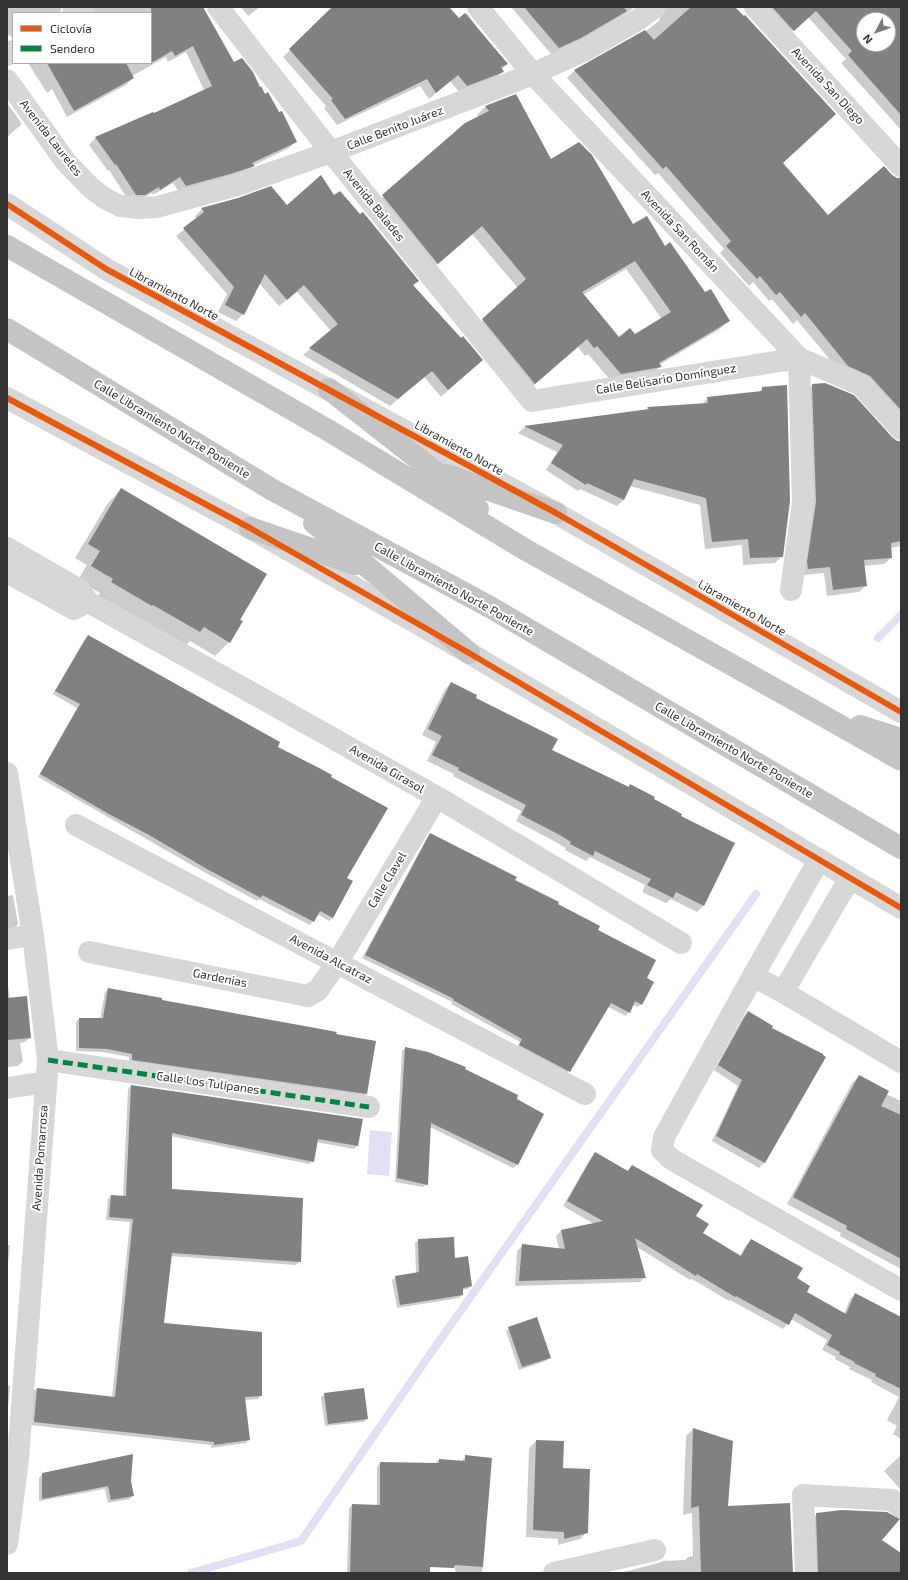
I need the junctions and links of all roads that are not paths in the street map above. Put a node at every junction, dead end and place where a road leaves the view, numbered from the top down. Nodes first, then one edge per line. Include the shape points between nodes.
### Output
1 (218, 7) edge
2 (478, 7) edge
3 (655, 7) edge
4 (755, 7) edge
5 (533, 74) junction
6 (7, 80) edge
7 (331, 152) junction
8 (901, 166) edge
9 (7, 204) edge
10 (120, 206) joint
11 (7, 246) edge
12 (7, 329) edge
13 (799, 358) junction
14 (329, 390) junction
15 (7, 398) edge
16 (532, 400) joint
17 (326, 429) junction
18 (901, 429) edge
19 (434, 472) junction
20 (271, 489) junction
21 (556, 513) junction
22 (250, 528) junction
23 (7, 548) edge
24 (526, 550) junction
25 (370, 568) junction
26 (7, 572) edge
27 (791, 590) dead end
28 (88, 602) junction
29 (490, 607) junction
30 (468, 653) junction
31 (901, 712) edge
32 (818, 713) junction
33 (901, 739) edge
34 (901, 760) edge
35 (7, 772) edge
36 (437, 797) junction
37 (76, 825) dead end
38 (901, 848) edge
39 (819, 860) junction
40 (850, 878) junction
41 (793, 905) junction
42 (901, 908) edge
43 (824, 923) junction
44 (33, 935) junction
45 (7, 939) edge
46 (681, 943) dead end
47 (89, 952) dead end
48 (337, 963) junction
49 (753, 976) junction
50 (783, 992) junction
51 (48, 1060) junction
52 (901, 1062) edge
53 (46, 1082) junction
54 (7, 1088) edge
55 (585, 1094) dead end
56 (369, 1107) dead end
57 (901, 1290) edge
58 (12, 1460) edge
59 (901, 1507) edge
60 (7, 1544) edge
61 (655, 1550) dead end
62 (554, 1573) edge
63 (806, 1573) edge

1 - 7 street, Avenida Balades
2 - 5 street, Avenida San Román
3 - 5 street, Calle Benito Juárez via 587,49
4 - 8 street, Avenida San Diego
5 - 7 street, Calle Benito Juárez
5 - 13 street, Avenida San Román
6 - 10 street, Avenida Laureles via 66,162 91,188 106,200
7 - 10 street, Calle Benito Juárez via 234,186 157,206
7 - 16 street, Avenida Balades
9 - 14 street, Libramiento Norte via 106,269
11 - 17 highway
12 - 20 highway, Calle Libramiento Norte Poniente
13 - 16 street, Calle Belisario Domínguez
13 - 18 street, Avenida San Román via 860,386
13 - 27 street via 803,502
14 - 19 highway
14 - 21 street, Libramiento Norte
15 - 22 street
17 - 19 highway
17 - 24 highway
19 - 21 highway
19 - 24 highway
20 - 25 highway
20 - 29 highway, Calle Libramiento Norte Poniente
21 - 31 street, Libramiento Norte
22 - 25 highway
22 - 30 street
23 - 28 street, Avenida Girasol via 80,590
24 - 32 highway
25 - 29 highway
25 - 30 highway
26 - 28 street via 74,609
28 - 36 street, Avenida Girasol
29 - 38 highway, Calle Libramiento Norte Poniente
30 - 39 street
32 - 33 highway
32 - 34 highway
35 - 44 street, Avenida Pomarrosa
36 - 46 street, Avenida Girasol
36 - 48 street, Calle Clavel
37 - 48 street, Avenida Alcatraz
39 - 40 street
39 - 41 street
40 - 42 street
40 - 43 street
41 - 43 street
41 - 49 street
43 - 50 street
44 - 45 street
44 - 51 street, Avenida Pomarrosa
47 - 48 street, Gardenias via 308,996 318,990
48 - 55 street, Avenida Alcatraz
49 - 50 street
49 - 57 street via 664,1137 662,1150 671,1159
50 - 52 street
51 - 53 street, Avenida Pomarrosa
51 - 56 street, Calle Los Tulipanes
53 - 54 street
53 - 58 street, Avenida Pomarrosa
58 - 60 street, Avenida Pomarrosa
59 - 63 street via 892,1500 803,1495
61 - 62 street

